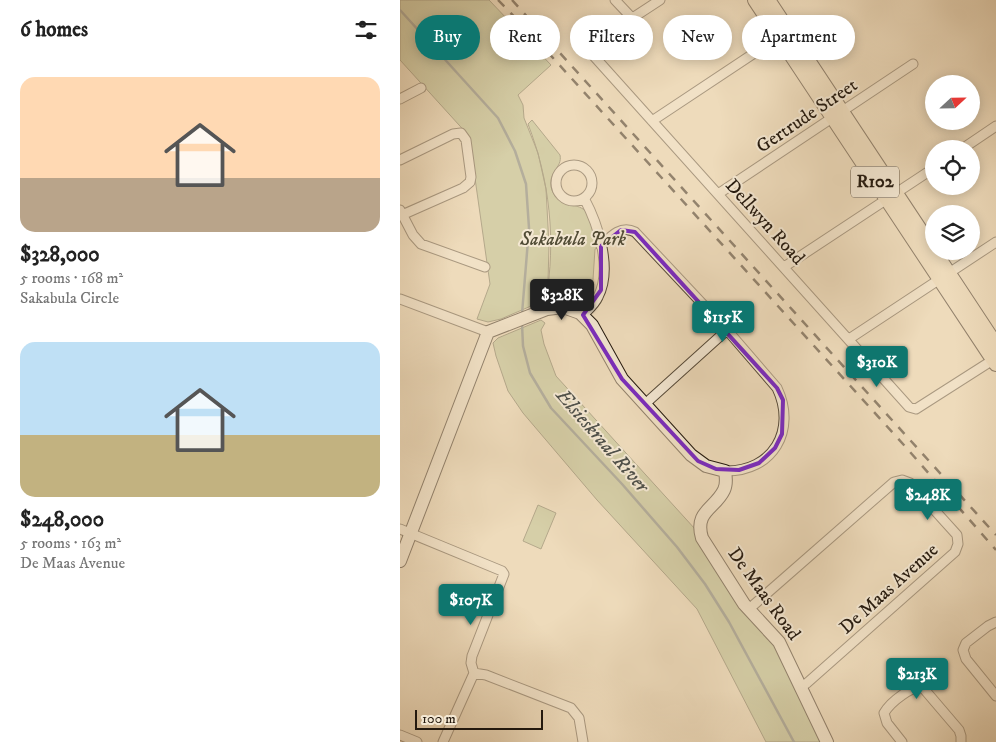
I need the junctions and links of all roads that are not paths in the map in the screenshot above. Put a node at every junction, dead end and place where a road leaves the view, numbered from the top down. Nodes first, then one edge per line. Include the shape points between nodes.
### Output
1 (615, 0) edge
2 (660, 0) edge
3 (755, 0) edge
4 (768, 0) edge
5 (629, 15) edge
6 (637, 15) edge
7 (767, 15) edge
8 (775, 15) edge
9 (597, 60) edge
10 (744, 60) edge
11 (801, 60) edge
12 (913, 64) dead end
13 (422, 88) dead end
14 (400, 99) edge
15 (838, 115) junction
16 (652, 121) junction
17 (996, 126) edge
18 (975, 140) edge
19 (400, 160) edge
20 (925, 174) edge
21 (718, 194) junction
22 (891, 196) junction
23 (584, 198) junction
24 (401, 212) edge
25 (925, 239) edge
26 (996, 242) edge
27 (601, 246) junction
28 (938, 260) edge
29 (485, 267) dead end
30 (784, 267) junction
31 (944, 276) junction
32 (400, 299) edge
33 (584, 315) junction
34 (727, 330) junction
35 (488, 332) junction
36 (849, 339) junction
37 (996, 345) edge
38 (995, 360) edge
39 (645, 404) junction
40 (725, 470) junction
41 (405, 531) edge
42 (400, 561) edge
43 (749, 609) junction
44 (996, 622) edge
45 (474, 674) junction
46 (801, 687) junction
47 (996, 696) edge
48 (400, 735) edge
49 (417, 742) edge
50 (443, 742) edge
51 (583, 742) edge
52 (826, 742) edge
53 (902, 742) edge
54 (960, 742) edge

1 - 5 street
2 - 6 street
3 - 7 main road, R102
4 - 8 main road, R102
9 - 16 street, Dellwyn Road
10 - 16 street
11 - 15 main road, R102
12 - 15 street, Gertrude Street
13 - 14 street
15 - 21 street, Gertrude Street
15 - 22 main road, R102
16 - 21 street, Dellwyn Road
17 - 18 street
19 - 24 street via 461,133 466,140 471,176 463,188
20 - 22 street
21 - 30 street, Dellwyn Road
22 - 25 main road, R102
22 - 30 street
22 - 31 main road, R102
23 - 23 street via 571,201 559,194 556,180 563,168 582,166 590,175 591,191
23 - 27 street
24 - 29 street via 421,244
26 - 31 street
27 - 33 street via 603,284 598,297
27 - 34 street via 620,230 635,232
28 - 31 main road, R102
30 - 36 street, Dellwyn Road
31 - 36 street
31 - 37 main road, R102
31 - 38 main road, R102
32 - 35 street
33 - 35 street via 563,307 543,310
33 - 39 street via 597,332 620,376
34 - 39 street
34 - 40 street via 777,388 785,409 782,434 772,452 750,467
35 - 41 street
36 - 38 street, Dellwyn Road via 909,407 916,409
39 - 40 street via 698,461 710,468
40 - 43 street, De Maas Road via 725,488 701,518 701,533
41 - 42 street
41 - 45 street via 502,571 504,576 472,656
43 - 46 street, De Maas Road via 779,642
43 - 46 street, De Maas Avenue via 894,482 910,483 956,535 958,544 955,552
44 - 47 street via 966,643 963,650 966,659
45 - 50 street
45 - 51 street via 486,675 566,706 575,712 580,722
46 - 52 street, De Maas Road
48 - 49 street
53 - 54 street via 887,723 884,712 917,687 924,689 959,730

